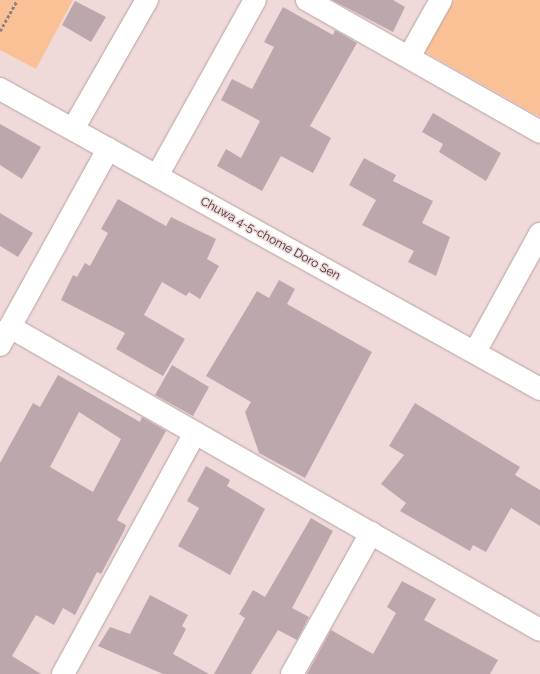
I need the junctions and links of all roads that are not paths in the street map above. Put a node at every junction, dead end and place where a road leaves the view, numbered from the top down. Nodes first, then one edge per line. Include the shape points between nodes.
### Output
1 (147, 0) edge
2 (255, 0) edge
3 (307, 0) edge
4 (441, 0) edge
5 (409, 57) junction
6 (0, 89) edge
7 (73, 129) junction
8 (540, 132) edge
9 (108, 149) junction
10 (157, 176) junction
11 (540, 234) edge
12 (5, 336) edge
13 (475, 352) junction
14 (540, 388) edge
15 (195, 432) junction
16 (371, 533) junction
17 (540, 630) edge
18 (63, 674) edge
19 (292, 674) edge

1 - 7 street
2 - 10 street
3 - 5 street
4 - 5 street
5 - 8 street
6 - 7 street, Chuwa 4-5-chome Doro Sen
7 - 9 street, Chuwa 4-5-chome Doro Sen
9 - 10 street, Chuwa 4-5-chome Doro Sen
9 - 12 street
10 - 13 street, Chuwa 4-5-chome Doro Sen
11 - 13 street
12 - 15 street
13 - 14 street, Chuwa 4-5-chome Doro Sen
15 - 16 street
15 - 18 street
16 - 17 street
16 - 19 street

